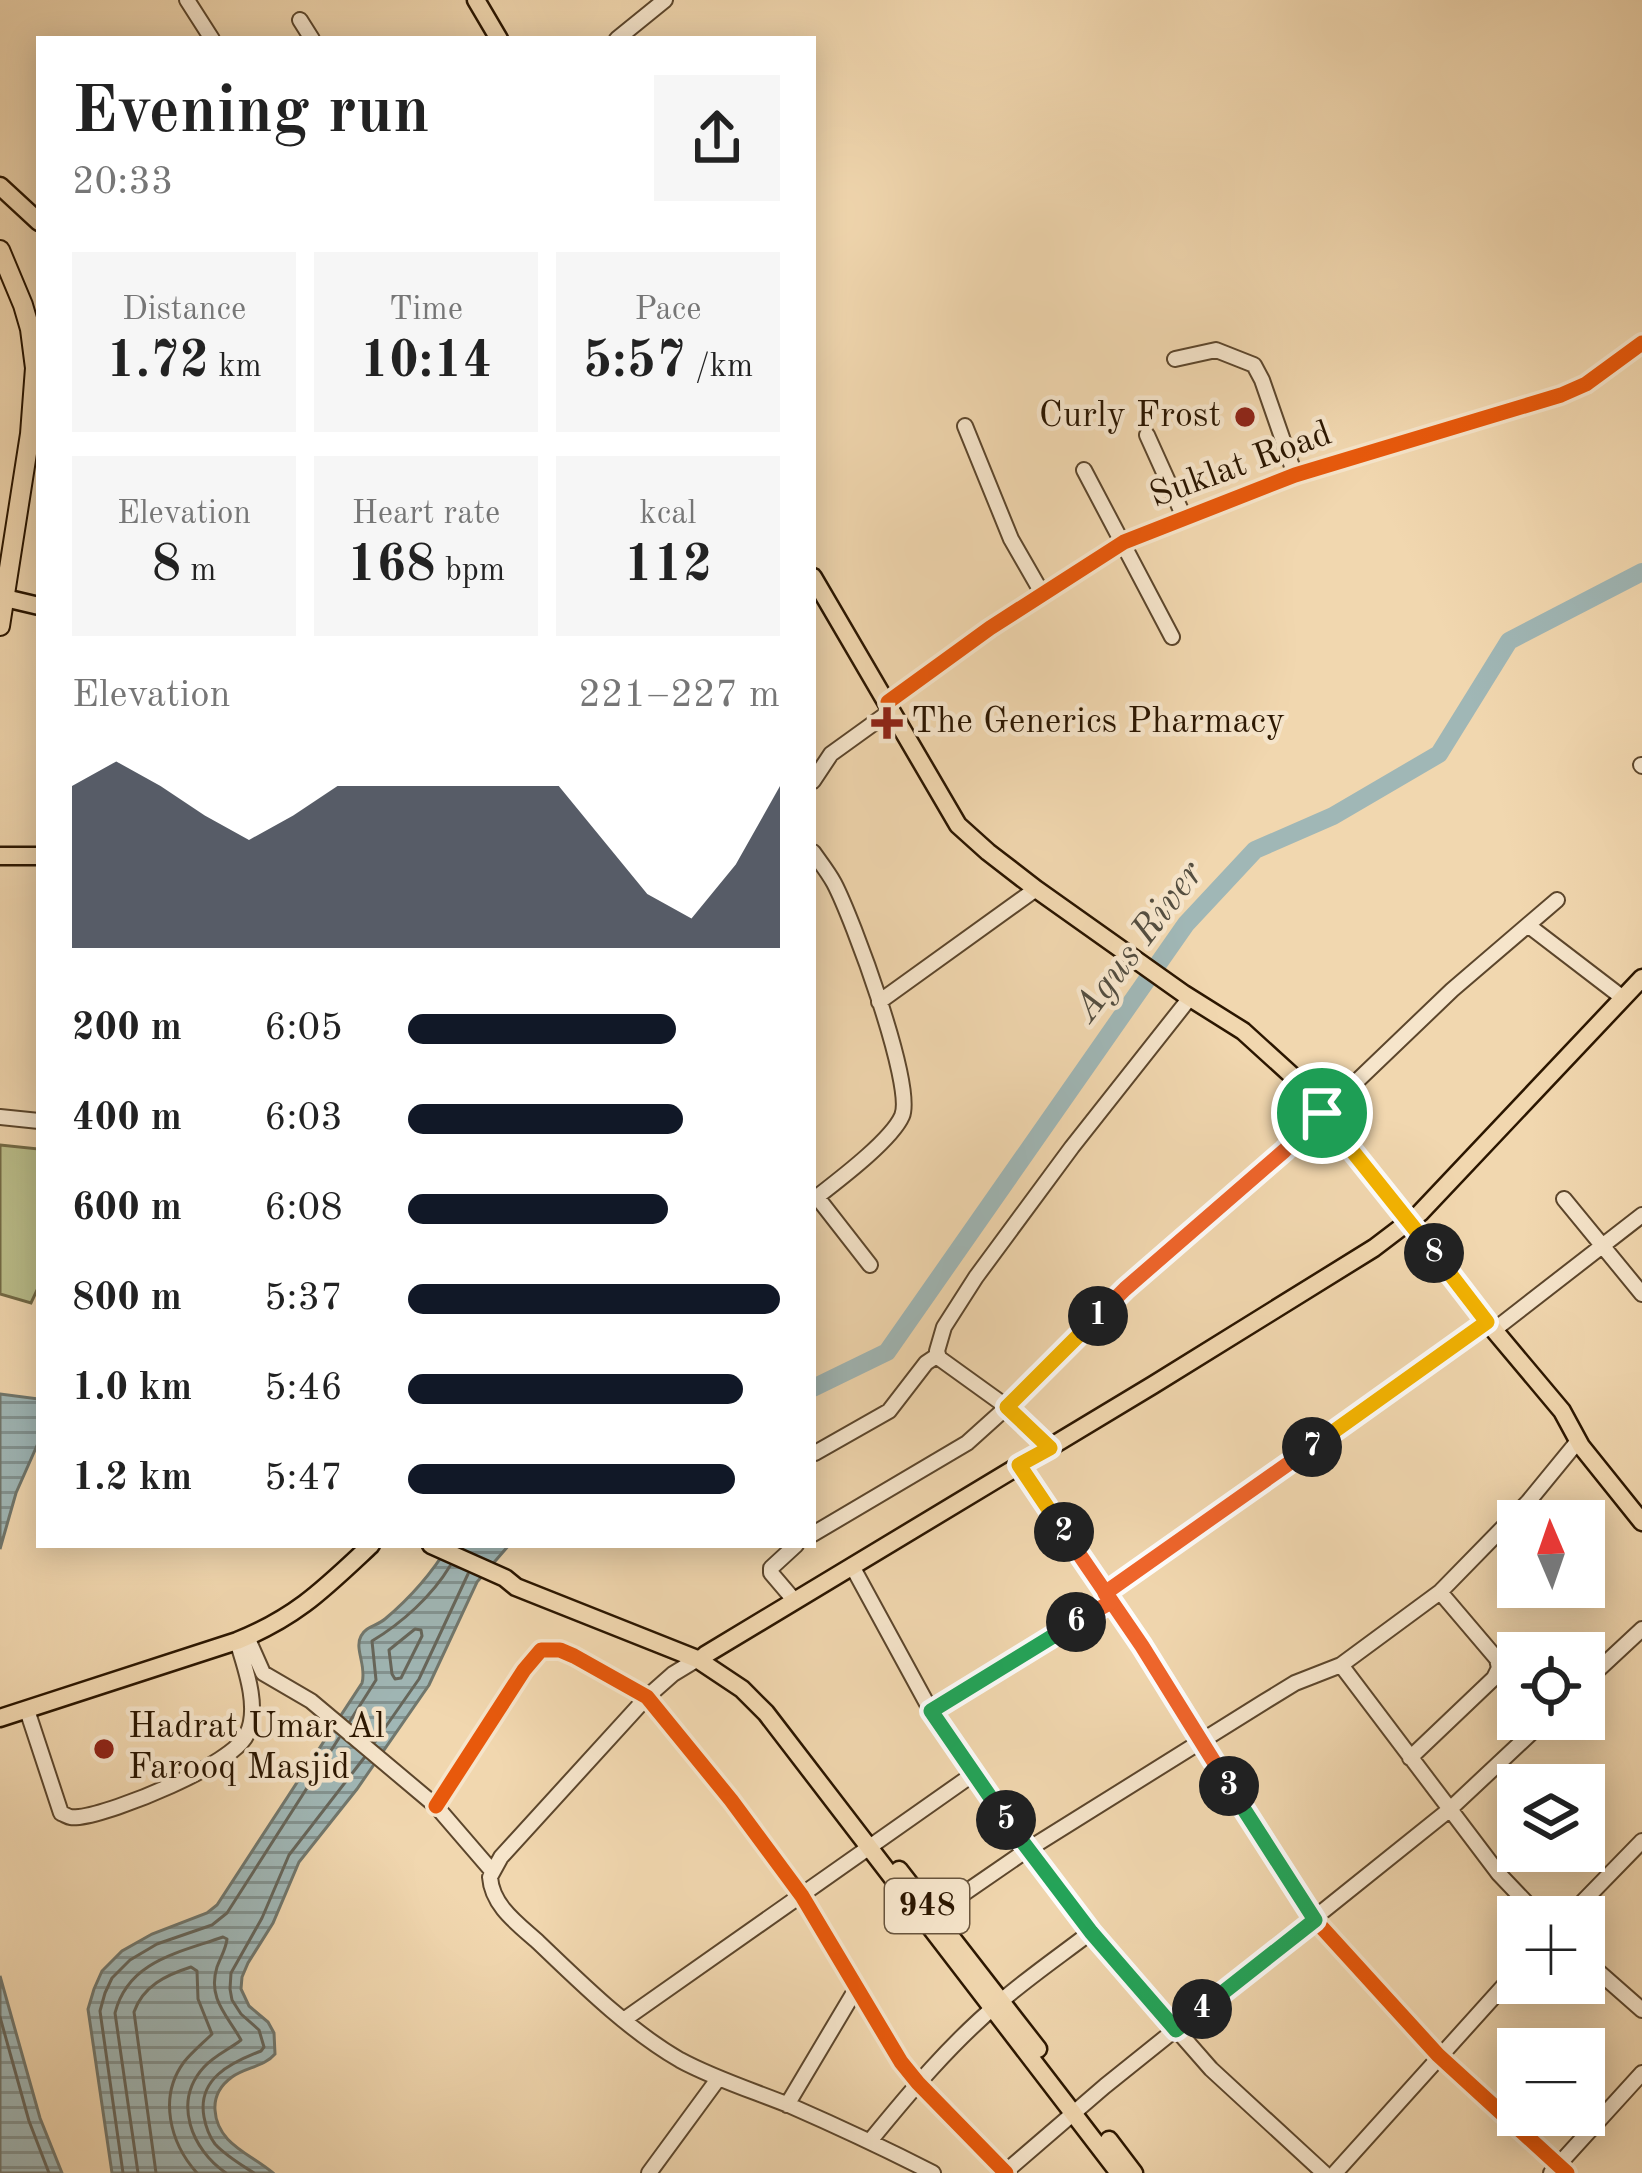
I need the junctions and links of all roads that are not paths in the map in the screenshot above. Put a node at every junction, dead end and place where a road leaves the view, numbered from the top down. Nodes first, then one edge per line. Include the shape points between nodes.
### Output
1 (187, 0) edge
2 (476, 0) edge
3 (665, 0) edge
4 (300, 20) dead end
5 (210, 36) edge
6 (310, 36) edge
7 (497, 36) edge
8 (621, 36) edge
9 (0, 185) edge
10 (36, 219) edge
11 (0, 250) edge
12 (1642, 343) edge
13 (1175, 359) dead end
14 (965, 426) dead end
15 (1147, 435) dead end
16 (1084, 470) dead end
17 (1295, 475) junction
18 (1184, 517) junction
19 (1124, 542) junction
20 (816, 582) edge
21 (1042, 593) junction
22 (2, 597) edge
23 (36, 605) edge
24 (0, 626) edge
25 (1172, 637) dead end
26 (890, 706) junction
27 (816, 776) edge
28 (0, 856) edge
29 (36, 856) edge
30 (816, 856) edge
31 (1036, 889) junction
32 (1556, 900) dead end
33 (1529, 926) junction
34 (1642, 978) edge
35 (1623, 998) junction
36 (1185, 999) junction
37 (880, 1002) junction
38 (1322, 1113) junction
39 (0, 1117) edge
40 (36, 1121) edge
41 (816, 1197) edge
42 (816, 1199) edge
43 (1564, 1199) dead end
44 (1642, 1215) edge
45 (1410, 1222) junction
46 (1605, 1246) junction
47 (870, 1265) dead end
48 (1642, 1294) edge
49 (1491, 1326) junction
50 (938, 1355) junction
51 (1007, 1407) junction
52 (1578, 1441) junction
53 (1050, 1448) junction
54 (816, 1452) edge
55 (1019, 1465) junction
56 (1642, 1522) edge
57 (816, 1532) edge
58 (368, 1548) edge
59 (438, 1548) edge
60 (793, 1548) edge
61 (851, 1566) junction
62 (1440, 1592) junction
63 (1108, 1598) junction
64 (794, 1600) junction
65 (1642, 1629) edge
66 (242, 1639) junction
67 (701, 1657) junction
68 (1605, 1663) edge
69 (1341, 1665) junction
70 (646, 1696) junction
71 (27, 1710) junction
72 (931, 1711) junction
73 (0, 1718) edge
74 (1524, 1740) edge
75 (1201, 1742) junction
76 (1410, 1758) junction
77 (972, 1775) junction
78 (436, 1806) junction
79 (1449, 1810) junction
80 (1642, 1841) edge
81 (873, 1845) junction
82 (1027, 1850) junction
83 (491, 1874) junction
84 (802, 1896) junction
85 (1520, 1896) edge
86 (1588, 1896) edge
87 (934, 1914) junction
88 (1315, 1920) junction
89 (1091, 1932) junction
90 (1605, 1977) edge
91 (856, 1989) junction
92 (1497, 1992) edge
93 (997, 2004) junction
94 (1642, 2010) edge
95 (625, 2019) junction
96 (1176, 2030) junction
97 (1438, 2055) junction
98 (1642, 2073) edge
99 (718, 2079) junction
100 (918, 2084) junction
101 (787, 2104) junction
102 (1078, 2109) junction
103 (870, 2141) junction
104 (1559, 2170) edge
105 (649, 2173) edge
106 (933, 2173) edge
107 (1006, 2173) edge
108 (1119, 2173) edge
109 (1134, 2173) edge
110 (1324, 2173) edge
111 (1335, 2173) edge

1 - 5 street
2 - 7 main road
3 - 8 street
4 - 6 street
9 - 10 main road
11 - 22 highway via 31,329 35,368
12 - 17 street, Suklat Road via 1561,395
13 - 17 street via 1216,350 1254,365
14 - 21 street
15 - 18 street
16 - 19 street
17 - 18 street, Suklat Road
18 - 19 street, Suklat Road
19 - 21 street, Suklat Road
19 - 25 street
20 - 26 main road
21 - 26 street, Suklat Road
22 - 23 main road
22 - 24 highway
26 - 27 street, Suklat Road
26 - 31 main road via 958,825
28 - 29 main road
30 - 37 street
31 - 36 main road
31 - 37 street
32 - 33 street
33 - 35 street
33 - 38 street
34 - 35 main road
35 - 45 main road
36 - 38 main road via 1264,1048
36 - 50 street via 976,1277 944,1328
37 - 41 street via 904,1110
38 - 45 main road
38 - 51 street
39 - 40 street
42 - 47 street
43 - 46 street
44 - 46 street
45 - 49 main road
45 - 53 main road
46 - 48 street
46 - 49 street
49 - 52 main road
49 - 63 street
50 - 51 street
50 - 54 street via 889,1411
51 - 53 street
51 - 57 street via 967,1442
52 - 56 main road
52 - 62 street
53 - 55 main road
55 - 61 main road
55 - 63 street
58 - 66 main road via 303,1608
59 - 67 main road, 948
60 - 64 street via 771,1574
61 - 64 main road
61 - 72 street
62 - 69 street
62 - 76 street via 1499,1668
63 - 72 street
63 - 75 street
64 - 67 main road
65 - 68 street
66 - 71 main road
66 - 71 street via 252,1718 241,1746 191,1777 94,1813 62,1813
66 - 78 street via 263,1673 311,1701
67 - 70 street
67 - 81 main road, 948 via 772,1708
69 - 75 street via 1295,1683
69 - 76 street
70 - 78 street via 560,1650 541,1650
70 - 83 street
70 - 84 street
71 - 73 main road
72 - 77 street
74 - 79 street
75 - 82 street
75 - 88 street
76 - 79 street
77 - 81 street
77 - 82 street
78 - 83 street
79 - 85 street
79 - 88 street
80 - 86 street
81 - 84 street
81 - 87 main road, 948
81 - 93 main road, 948
82 - 87 street
82 - 89 street
83 - 95 street via 505,1911
84 - 91 street
84 - 95 street
87 - 93 main road, 948
88 - 96 street
88 - 97 street
89 - 93 street
89 - 96 street
90 - 94 street
91 - 100 street
91 - 101 street
92 - 97 street
93 - 100 street
93 - 102 main road, 948
95 - 99 street
96 - 102 street
96 - 110 street
97 - 104 street
97 - 111 street
98 - 104 street
99 - 101 street
99 - 105 street
100 - 103 street
100 - 107 street
101 - 103 street
102 - 107 street
102 - 108 main road, 948
102 - 109 main road, 948
103 - 106 street

